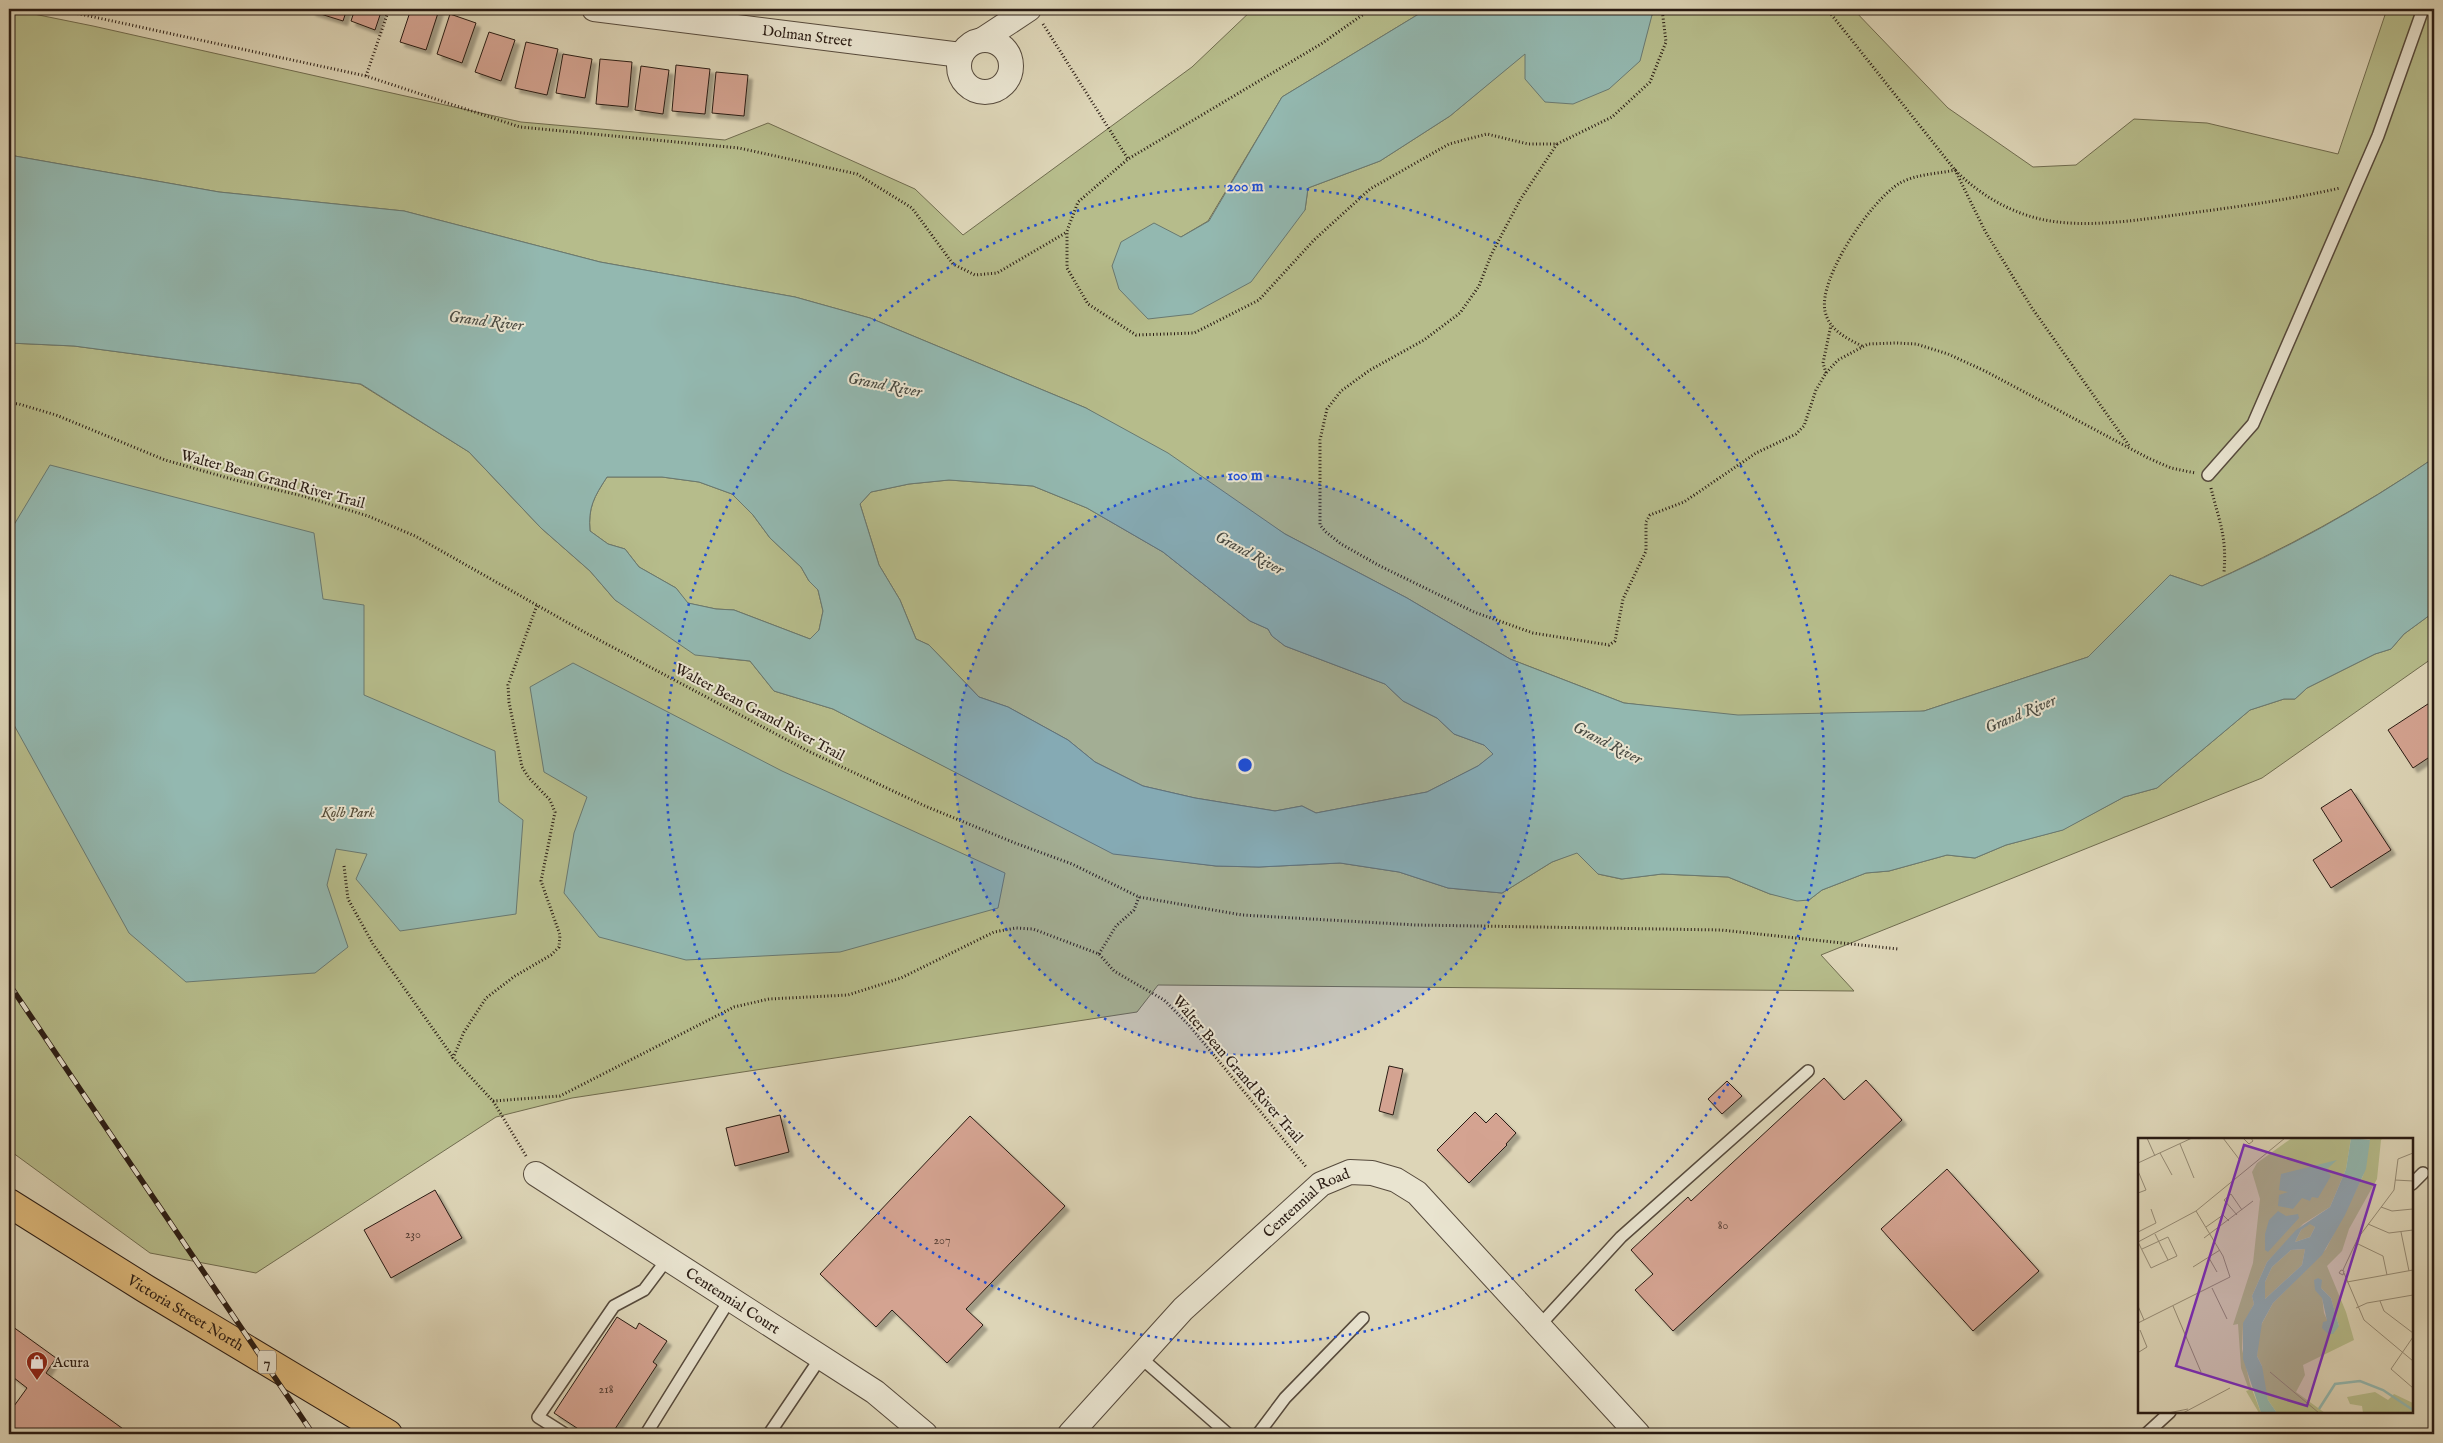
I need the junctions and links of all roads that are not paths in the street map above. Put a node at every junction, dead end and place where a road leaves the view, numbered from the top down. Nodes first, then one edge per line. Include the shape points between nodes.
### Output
1 (594, 9) edge
2 (2423, 9) edge
3 (646, 12) edge
4 (1035, 15) edge
5 (982, 40) junction
6 (961, 54) junction
7 (2208, 475) road end
8 (1808, 1071) dead end
9 (2423, 1173) dead end
10 (536, 1174) road end
11 (2413, 1183) edge
12 (9, 1203) edge
13 (668, 1258) junction
14 (730, 1299) junction
15 (1362, 1318) dead end
16 (1539, 1326) junction
17 (1140, 1357) junction
18 (821, 1358) junction
19 (2169, 1413) edge
20 (388, 1434) edge
21 (565, 1434) edge
22 (646, 1434) edge
23 (769, 1434) edge
24 (925, 1434) edge
25 (1070, 1434) edge
26 (1228, 1434) edge
27 (1258, 1434) edge
28 (1638, 1434) edge
29 (2146, 1434) edge

1 - 3 street, Dolman Street
2 - 7 lane via 2378,136 2253,424
3 - 6 street, Dolman Street
4 - 5 street
5 - 6 street
5 - 6 street via 998,44 1009,57 1010,74 1000,88 984,93 968,86 959,72
8 - 16 lane via 1622,1237
9 - 11 lane
10 - 13 street, Centennial Court
12 - 20 main road, Victoria Street North / 7
13 - 14 street, Centennial Court
13 - 21 lane via 644,1290 614,1306 538,1417
14 - 18 street, Centennial Court
14 - 22 lane
15 - 27 lane via 1285,1398
16 - 17 street, Centennial Road via 1417,1193 1396,1180 1372,1173 1350,1172 1320,1184 1183,1309
16 - 28 street, Centennial Road
17 - 25 street, Centennial Road
17 - 26 lane
18 - 23 lane
18 - 24 street, Centennial Court via 875,1392
19 - 29 lane

